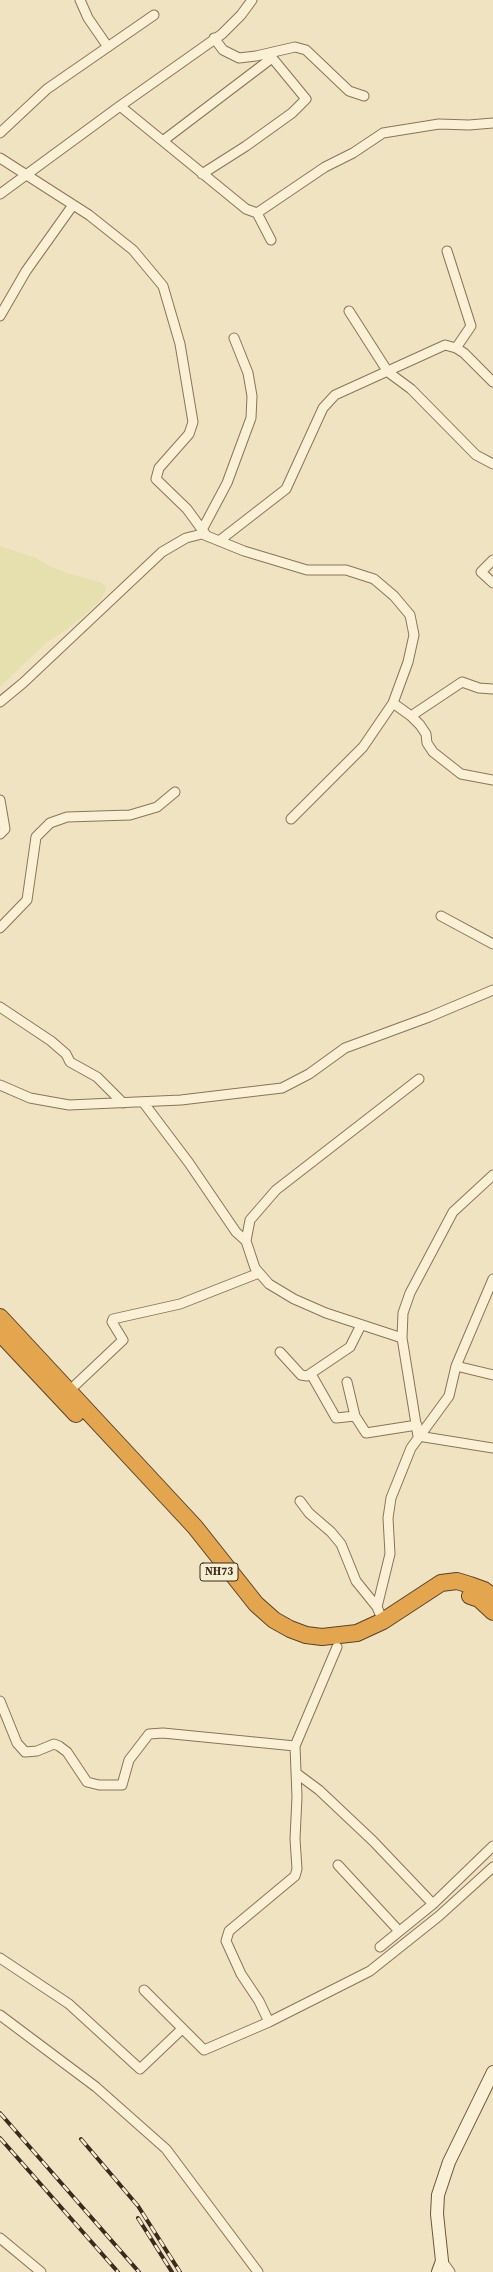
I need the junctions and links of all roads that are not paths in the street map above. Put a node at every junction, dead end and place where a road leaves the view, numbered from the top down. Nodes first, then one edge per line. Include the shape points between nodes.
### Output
1 (80, 0) edge
2 (252, 0) edge
3 (154, 15) dead end
4 (214, 38) junction
5 (108, 47) junction
6 (270, 56) junction
7 (364, 96) dead end
8 (120, 106) junction
9 (493, 123) edge
10 (0, 134) edge
11 (164, 140) junction
12 (0, 158) edge
13 (202, 174) junction
14 (25, 175) junction
15 (0, 194) edge
16 (73, 205) junction
17 (257, 213) junction
18 (271, 240) dead end
19 (447, 251) dead end
20 (349, 311) dead end
21 (0, 316) edge
22 (234, 338) dead end
23 (456, 348) junction
24 (388, 372) junction
25 (493, 382) edge
26 (493, 464) edge
27 (204, 533) junction
28 (218, 540) junction
29 (493, 560) edge
30 (493, 583) edge
31 (493, 689) edge
32 (0, 702) edge
33 (393, 703) junction
34 (411, 716) junction
35 (493, 780) edge
36 (175, 792) dead end
37 (0, 800) edge
38 (291, 819) dead end
39 (0, 834) edge
40 (441, 916) dead end
41 (0, 928) edge
42 (493, 944) edge
43 (493, 990) edge
44 (0, 1007) edge
45 (419, 1078) dead end
46 (0, 1086) edge
47 (143, 1102) junction
48 (123, 1103) junction
49 (493, 1175) edge
50 (246, 1241) junction
51 (259, 1273) junction
52 (493, 1279) edge
53 (0, 1317) edge
54 (361, 1325) junction
55 (1, 1338) edge
56 (402, 1338) junction
57 (280, 1352) dead end
58 (456, 1366) junction
59 (311, 1374) junction
60 (493, 1375) edge
61 (347, 1382) dead end
62 (69, 1391) junction
63 (355, 1416) junction
64 (417, 1425) junction
65 (418, 1436) junction
66 (493, 1448) edge
67 (300, 1501) dead end
68 (493, 1597) edge
69 (493, 1612) edge
70 (380, 1614) junction
71 (336, 1647) junction
72 (0, 1701) edge
73 (296, 1746) junction
74 (296, 1773) junction
75 (493, 1846) edge
76 (338, 1865) dead end
77 (493, 1867) edge
78 (433, 1904) junction
79 (399, 1931) junction
80 (380, 1947) dead end
81 (0, 1958) edge
82 (144, 1990) dead end
83 (0, 2015) edge
84 (269, 2022) junction
85 (182, 2028) junction
86 (493, 2072) edge
87 (0, 2238) edge
88 (440, 2267) edge
89 (41, 2272) edge
90 (258, 2272) edge
91 (450, 2272) edge

1 - 5 street via 88,18
2 - 4 street via 222,34
3 - 5 street
4 - 6 street via 224,50 239,58
4 - 8 street
5 - 10 street via 47,89
6 - 7 street via 295,47 306,50 349,91
6 - 11 street
6 - 13 street via 306,99 292,113 258,138
8 - 11 street
8 - 14 street
9 - 17 street via 439,124 383,133 325,167
11 - 13 street
12 - 14 street
13 - 17 street via 246,209
14 - 15 street
14 - 16 street
16 - 21 street via 26,271
16 - 27 street via 133,250 163,286 180,344 193,422 189,434 159,468 156,479 187,509
17 - 18 street
19 - 23 street via 470,326
20 - 24 street
22 - 27 street via 248,373 252,396 251,418 227,483
23 - 24 street via 445,345
23 - 25 street
24 - 26 street via 411,390 476,455
24 - 28 street via 335,395 323,408 286,489
27 - 28 street
27 - 32 street via 186,538 162,552
28 - 33 street via 271,560 307,570 346,570 374,579 394,596 410,615 414,635 408,662
29 - 30 street via 481,572
31 - 34 street via 479,688 462,682
33 - 34 street
33 - 38 street via 362,746
34 - 35 street via 426,734 427,743 433,752 461,774
36 - 41 street via 157,807 130,815 67,816 50,823 36,837 27,900
37 - 39 street via 5,829
40 - 42 street
43 - 47 street via 346,1048 309,1074 282,1088
44 - 48 street via 51,1041 66,1054 70,1062 97,1077
45 - 50 street via 276,1190 250,1220
46 - 48 street via 30,1098 68,1105
47 - 48 street
47 - 50 street via 236,1232
49 - 56 street via 453,1212 410,1292 403,1313
50 - 51 street
51 - 54 street via 269,1284 294,1299
51 - 62 street via 180,1304 113,1319 112,1322 123,1341
52 - 58 street
53 - 62 highway, NH73
54 - 56 street
54 - 59 street via 350,1347
55 - 71 highway, NH73 via 190,1537 255,1618 285,1638 303,1645
56 - 64 street
57 - 59 street via 301,1374
58 - 60 street
58 - 65 street via 449,1396
59 - 63 street via 336,1418
61 - 63 street
62 - 70 highway, NH73 via 195,1527 256,1604 274,1620 306,1635 322,1637 357,1633
63 - 64 street via 366,1432
64 - 65 street
65 - 66 street
65 - 70 street via 391,1498 388,1518 390,1554
67 - 70 street via 341,1544 356,1581
68 - 70 highway, NH73 via 484,1590 470,1585 457,1582 441,1584
69 - 71 highway, NH73 via 479,1599 456,1592 444,1594 388,1630 360,1643
71 - 73 street
72 - 73 street via 18,1743 25,1752 37,1751 54,1744 59,1746 67,1752 88,1782 99,1785 122,1785 129,1760 149,1734 163,1733
73 - 74 street
74 - 78 street via 319,1790
74 - 84 street via 295,1876 229,1931 226,1941 241,1974
75 - 78 street
76 - 79 street
77 - 84 street via 439,1916 370,1971
78 - 79 street
79 - 80 street
81 - 85 street via 69,2004 140,2069
82 - 85 street
83 - 90 street via 96,2087 166,2149
84 - 85 street via 204,2050
86 - 88 street via 449,2162 438,2195
87 - 89 street
88 - 91 street

